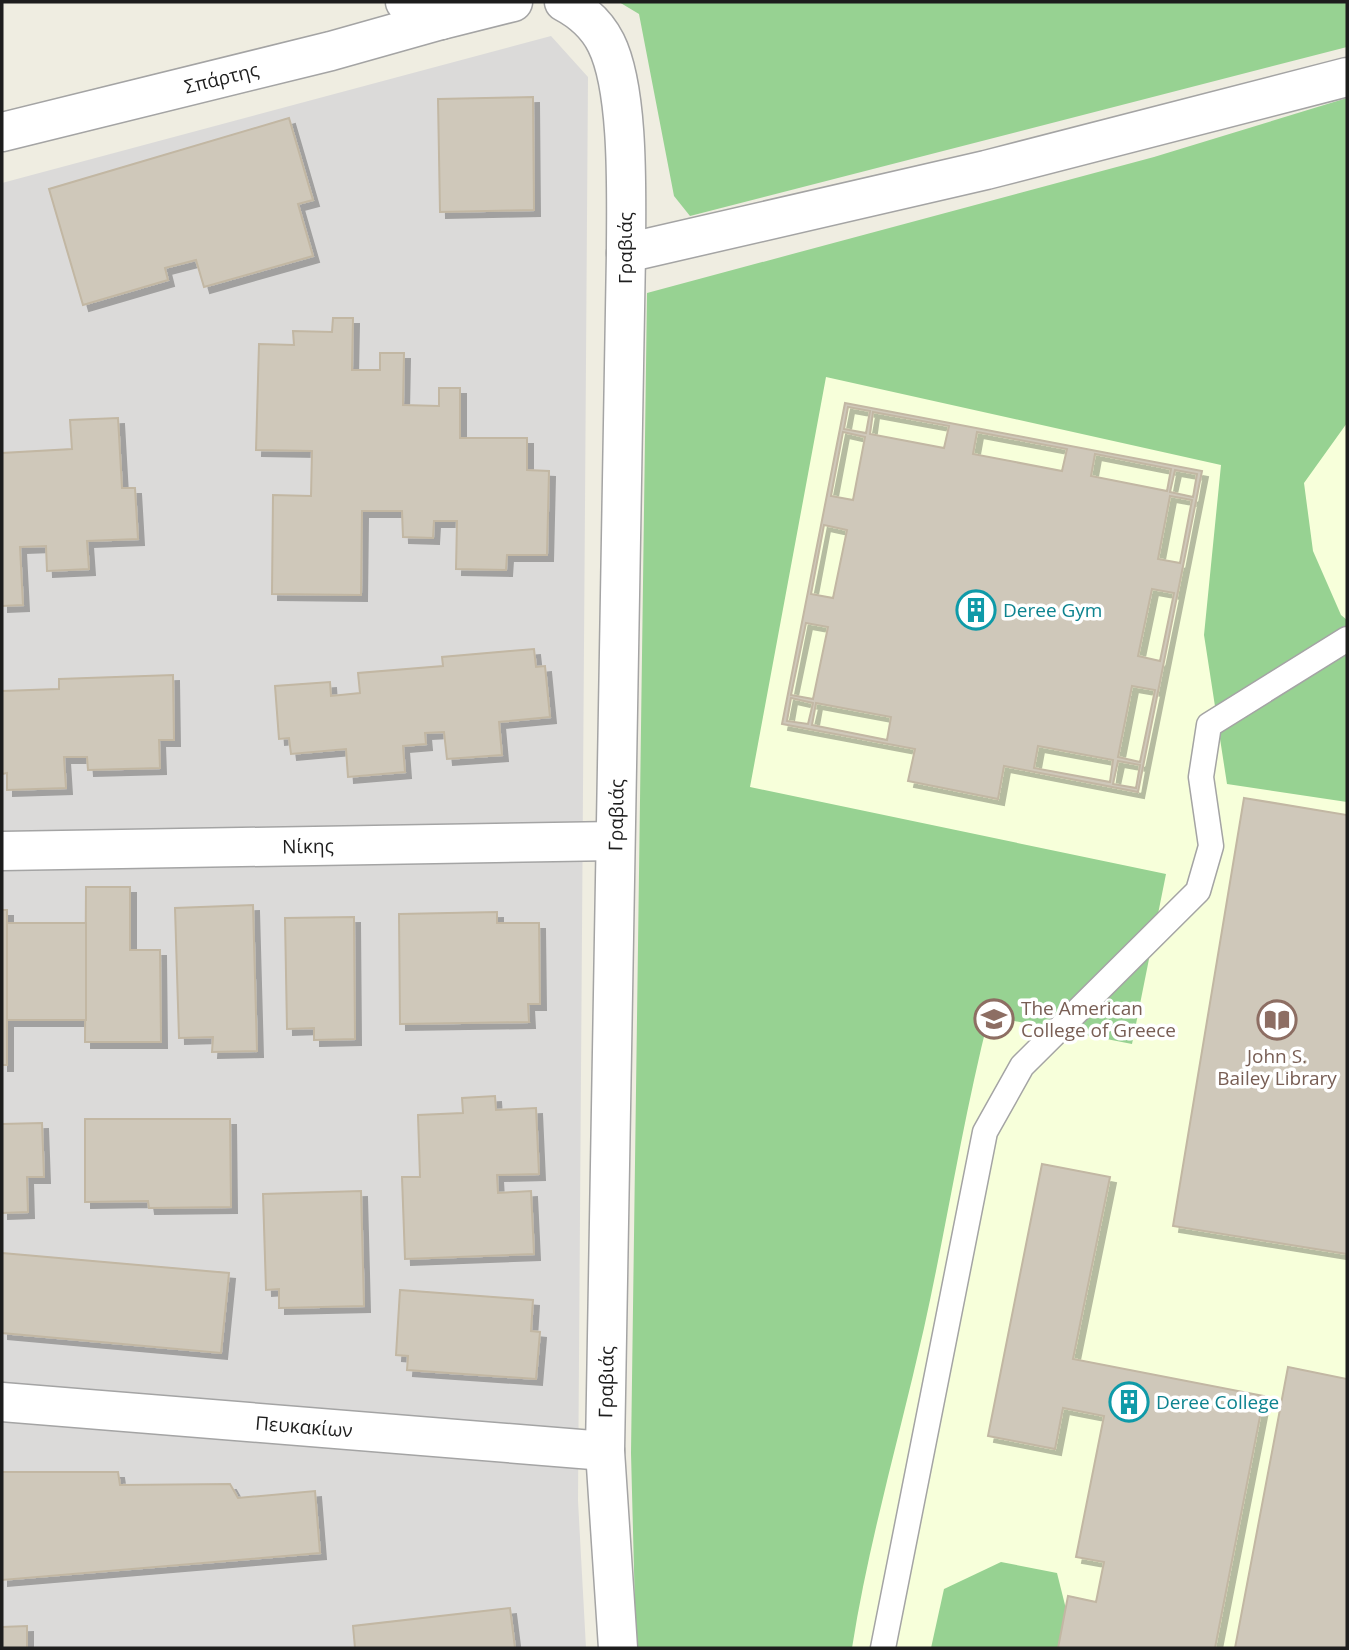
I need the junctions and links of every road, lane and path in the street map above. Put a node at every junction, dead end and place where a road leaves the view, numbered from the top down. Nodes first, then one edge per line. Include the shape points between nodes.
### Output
1 (405, 2) edge
2 (513, 2) edge
3 (571, 3) edge
4 (441, 20) junction
5 (1347, 77) edge
6 (2, 132) edge
7 (626, 253) junction
8 (1347, 639) edge
9 (615, 841) junction
10 (2, 851) edge
11 (2, 1402) edge
12 (605, 1451) junction
13 (618, 1648) edge
14 (883, 1648) edge

1 - 4 street
2 - 4 street
3 - 7 street, Γραβιάς via 607,44 618,88 625,145
4 - 6 street, Σπάρτης
5 - 7 street via 986,170
7 - 9 street, Γραβιάς
8 - 14 lane via 1209,726 1201,777 1211,846 1198,891 1022,1066 985,1132
9 - 10 street, Νίκης
9 - 12 street, Γραβιάς
11 - 12 street, Πευκακίων
12 - 13 street, Γραβιάς

